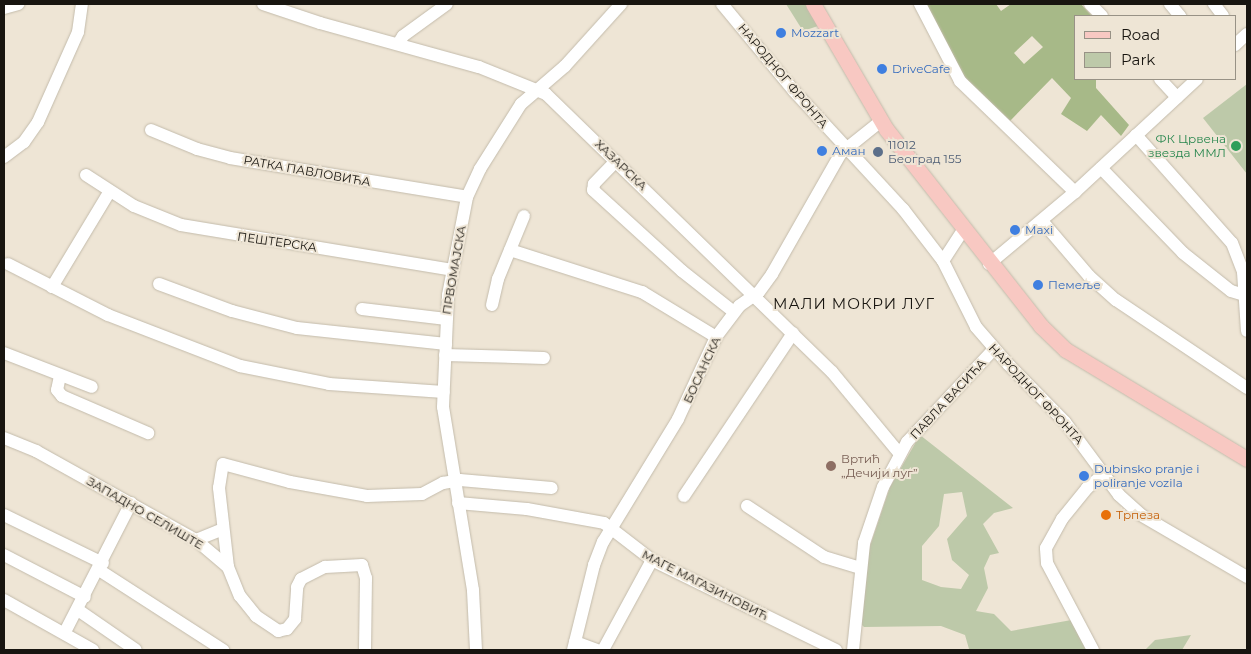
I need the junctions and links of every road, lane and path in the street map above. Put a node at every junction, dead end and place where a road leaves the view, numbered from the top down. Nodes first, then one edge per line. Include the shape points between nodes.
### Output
1 (18, 4) edge
2 (82, 4) edge
3 (263, 4) edge
4 (447, 4) edge
5 (621, 4) edge
6 (722, 4) edge
7 (813, 4) edge
8 (920, 4) edge
9 (1090, 4) edge
10 (1170, 4) edge
11 (1214, 4) edge
12 (4, 8) edge
13 (1101, 15) edge
14 (1179, 15) edge
15 (1222, 15) edge
16 (398, 44) junction
17 (1161, 80) edge
18 (1196, 80) edge
19 (538, 89) junction
20 (1177, 97) junction
21 (881, 121) junction
22 (151, 130) dead end
23 (1136, 135) junction
24 (846, 148) junction
25 (8, 156) edge
26 (616, 161) junction
27 (4, 168) edge
28 (1101, 168) junction
29 (86, 175) dead end
30 (110, 190) junction
31 (1076, 192) junction
32 (467, 197) junction
33 (524, 216) dead end
34 (1042, 221) junction
35 (963, 230) junction
36 (510, 250) junction
37 (943, 261) junction
38 (8, 264) dead end
39 (990, 264) junction
40 (452, 270) junction
41 (159, 284) dead end
42 (52, 287) junction
43 (1244, 295) junction
44 (753, 296) junction
45 (492, 305) dead end
46 (362, 309) dead end
47 (734, 312) junction
48 (446, 319) junction
49 (1247, 331) edge
50 (794, 333) junction
51 (716, 336) junction
52 (445, 349) junction
53 (994, 349) junction
54 (4, 352) edge
55 (544, 358) dead end
56 (60, 376) junction
57 (92, 387) dead end
58 (1247, 388) edge
59 (444, 392) junction
60 (148, 433) dead end
61 (4, 438) edge
62 (899, 453) junction
63 (1247, 459) edge
64 (1103, 475) junction
65 (453, 481) junction
66 (552, 488) dead end
67 (684, 496) dead end
68 (131, 503) junction
69 (458, 504) junction
70 (747, 506) dead end
71 (4, 515) edge
72 (611, 528) junction
73 (223, 529) junction
74 (196, 540) junction
75 (4, 555) edge
76 (652, 560) junction
77 (101, 566) junction
78 (228, 567) junction
79 (860, 568) junction
80 (1247, 577) edge
81 (85, 597) junction
82 (4, 600) edge
83 (78, 610) junction
84 (65, 632) junction
85 (574, 646) edge
86 (93, 650) edge
87 (136, 650) edge
88 (224, 650) edge
89 (365, 650) edge
90 (476, 650) edge
91 (597, 650) edge
92 (603, 650) edge
93 (836, 650) edge
94 (853, 650) edge
95 (1093, 650) edge

1 - 12 street
2 - 25 street via 78,32 38,122
3 - 16 street, ХАЗАРСКА via 320,24
4 - 16 street via 403,36
5 - 19 street, ПРВОМАЈСКА via 565,66
6 - 24 street, НАРОДНОГ ФРОНТА
7 - 21 main road
8 - 31 street via 960,81
9 - 13 street
10 - 14 street
11 - 15 street
16 - 19 street, ХАЗАРСКА via 479,67
17 - 20 street
18 - 20 street
19 - 26 street, ХАЗАРСКА
19 - 32 street, ПРВОМАЈСКА via 505,127
20 - 23 street
21 - 24 street, БОСАНСКА
21 - 35 main road
22 - 32 street, РАТКА ПАВЛОВИЋА via 230,158
23 - 28 street
23 - 43 street via 1226,233 1242,264
24 - 37 street, НАРОДНОГ ФРОНТА via 903,209
24 - 44 street, БОСАНСКА via 772,274
25 - 27 street
26 - 44 street, ХАЗАРСКА
26 - 47 street via 594,184 593,190 682,271
28 - 31 street
28 - 43 street via 1183,253 1231,291
29 - 30 street, ПЕШТЕРСКА
30 - 40 street, ПЕШТЕРСКА via 134,206 181,225
30 - 42 street
31 - 34 street
32 - 40 street, ПРВОМАЈСКА
33 - 36 street
34 - 39 street
34 - 58 street via 1088,276 1116,300
35 - 37 street
35 - 39 main road
36 - 45 street
36 - 51 street via 642,292
37 - 53 street, НАРОДНОГ ФРОНТА via 966,312
38 - 42 street
39 - 63 main road via 1034,319 1061,345
40 - 48 street, ПРВОМАЈСКА
41 - 52 street via 232,311 297,328
42 - 59 street via 161,337 262,372 372,389
43 - 49 street
44 - 47 street, БОСАНСКА
44 - 50 street, ХАЗАРСКА
46 - 48 street
47 - 51 street, БОСАНСКА
48 - 52 street, ПРВОМАЈСКА
50 - 62 street, ХАЗАРСКА via 832,372
50 - 67 street
51 - 72 street, БОСАНСКА via 678,419
52 - 55 street
52 - 59 street, ПРВОМАЈСКА
53 - 62 street, ПАВЛА ВАСИЋА via 932,412
53 - 64 street, НАРОДНОГ ФРОНТА via 1065,422
54 - 56 street
56 - 57 street
56 - 60 street via 56,387 62,396
59 - 65 street, ПРВОМАЈСКА via 443,419
61 - 68 street, ЗАПАДНО СЕЛИШТЕ via 36,451
62 - 79 street, ПАВЛА ВАСИЋА via 871,516
64 - 80 street, НАРОДНОГ ФРОНТА via 1141,515
64 - 95 street via 1086,488 1062,519 1046,548 1048,563
65 - 66 street
65 - 69 street, ПРВОМАЈСКА
65 - 73 street via 422,494 367,496 290,482 223,464 219,488
68 - 74 street, ЗАПАДНО СЕЛИШТЕ
68 - 77 street
69 - 72 street, МАГЕ МАГАЗИНОВИЋ via 591,519
69 - 90 street, ПРВОМАЈСКА via 473,590
70 - 79 street via 824,557
71 - 77 street
72 - 76 street, МАГЕ МАГАЗИНОВИЋ
72 - 85 street, БОСАНСКА via 594,565
73 - 74 street
73 - 78 street
74 - 78 street, ЗАПАДНО СЕЛИШТЕ
75 - 81 street
76 - 92 street
76 - 93 street, МАГЕ МАГАЗИНОВИЋ
77 - 81 street
77 - 88 street
78 - 89 street, ЗАПАДНО СЕЛИШТЕ via 240,596 256,616 275,630 284,631 296,619 297,587 301,579 325,567 364,566
79 - 94 street, ПАВЛА ВАСИЋА
81 - 83 street
82 - 84 street
83 - 84 street
83 - 87 street
84 - 86 street
85 - 91 street

